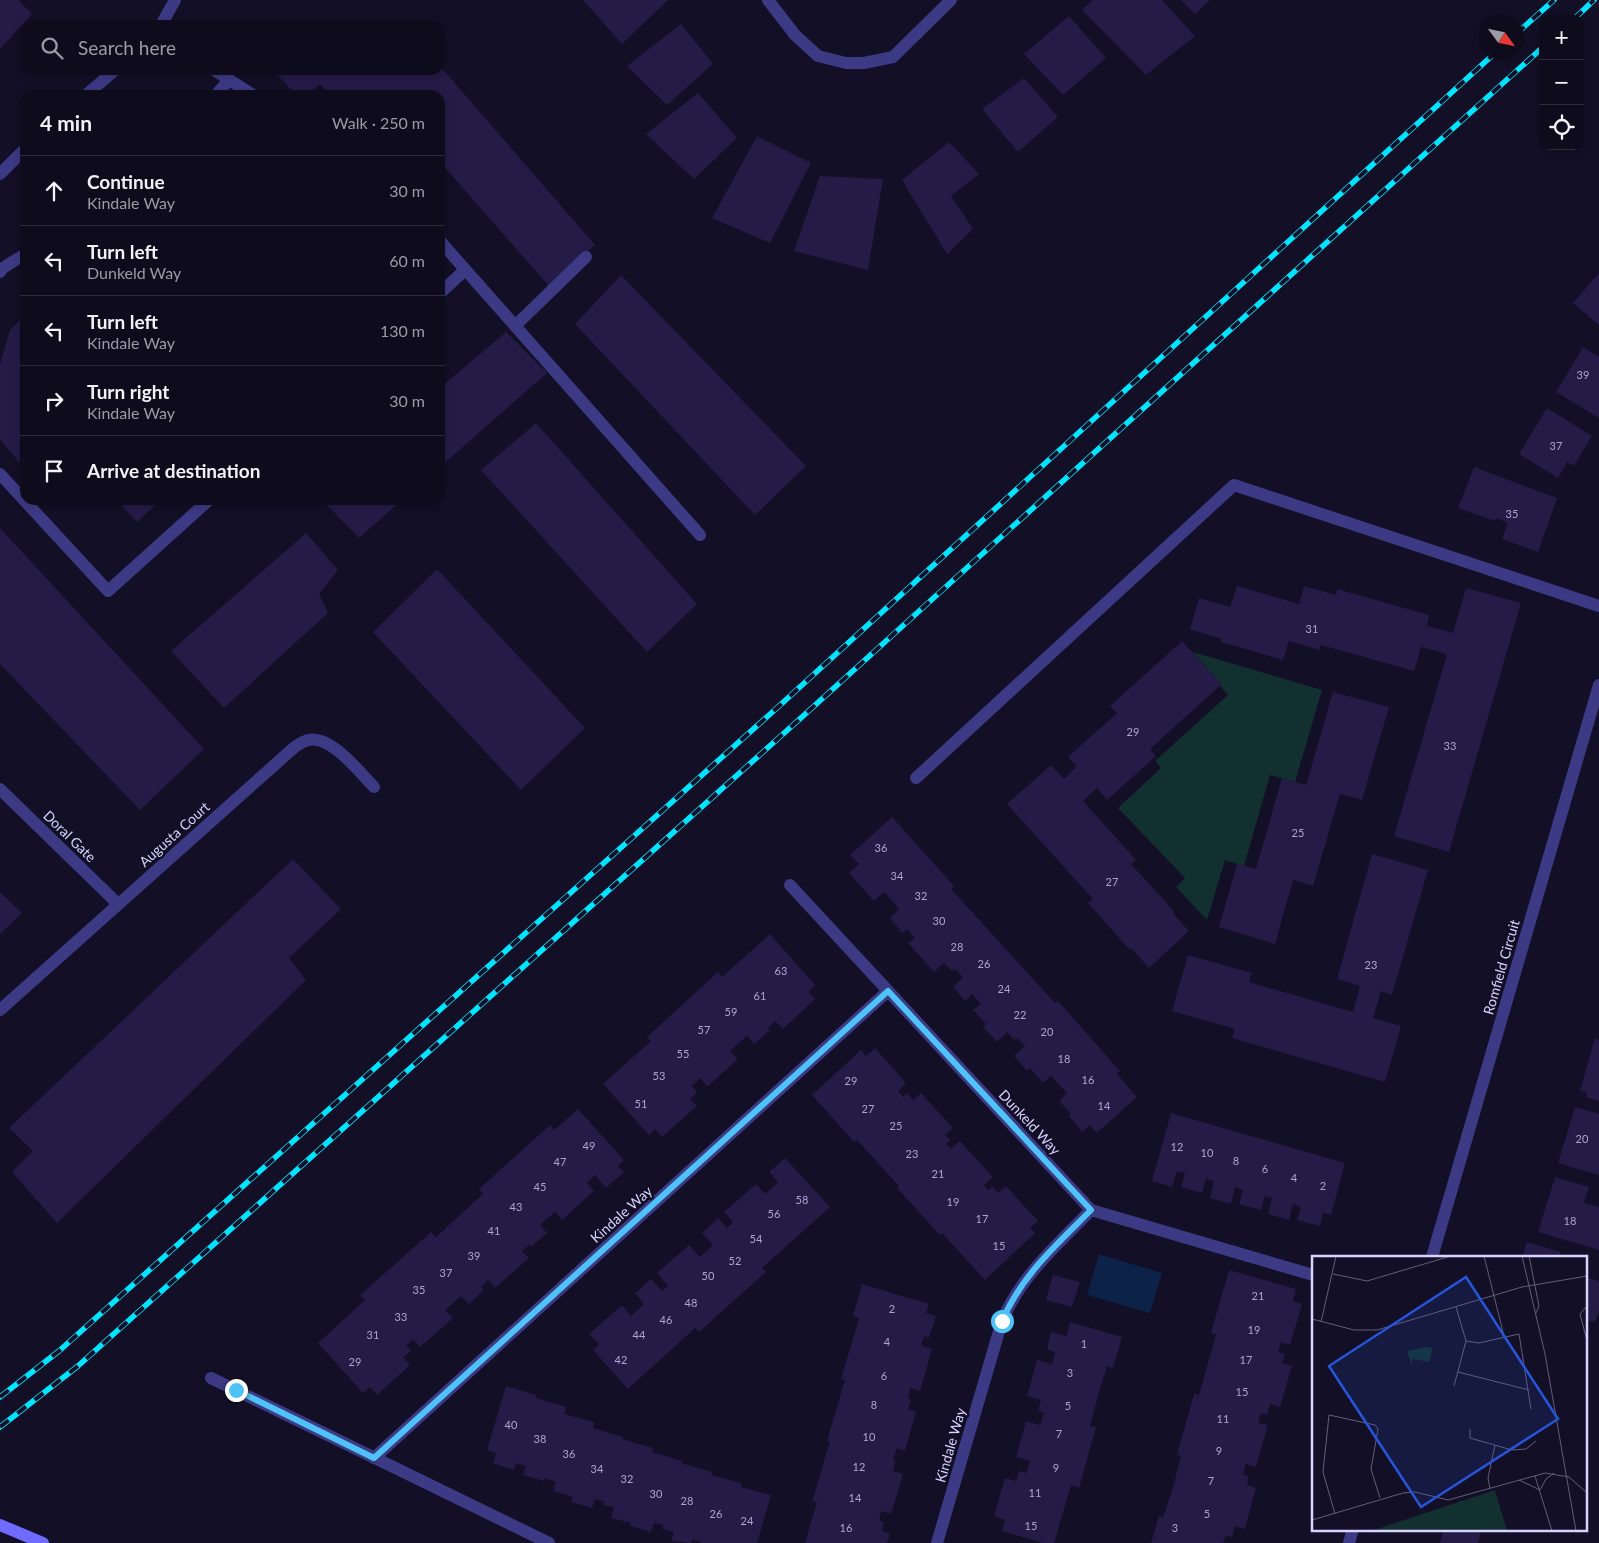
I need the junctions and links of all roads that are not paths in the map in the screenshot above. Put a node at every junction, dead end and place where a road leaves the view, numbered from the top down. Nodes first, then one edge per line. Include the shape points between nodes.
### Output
1 (175, 0) edge
2 (768, 0) edge
3 (951, 0) edge
4 (164, 20) edge
5 (109, 75) edge
6 (222, 75) edge
7 (229, 80) junction
8 (92, 90) edge
9 (220, 90) edge
10 (245, 90) edge
11 (20, 154) edge
12 (0, 174) edge
13 (445, 246) edge
14 (20, 257) edge
15 (586, 257) dead end
16 (465, 270) junction
17 (0, 272) edge
18 (445, 288) edge
19 (515, 326) junction
20 (0, 474) edge
21 (20, 495) edge
22 (29, 505) edge
23 (203, 505) edge
24 (700, 535) dead end
25 (1599, 606) edge
26 (1599, 686) edge
27 (916, 778) dead end
28 (374, 787) dead end
29 (0, 788) edge
30 (790, 884) dead end
31 (118, 904) junction
32 (888, 991) junction
33 (0, 1010) edge
34 (1091, 1210) junction
35 (1432, 1256) edge
36 (1312, 1275) edge
37 (211, 1378) dead end
38 (374, 1458) junction
39 (0, 1525) edge
40 (1353, 1530) edge
41 (43, 1543) edge
42 (549, 1543) edge
43 (937, 1543) edge
44 (1349, 1543) edge

1 - 4 street
2 - 3 street via 795,35 818,56 846,63 864,63 893,57
5 - 8 street
6 - 7 street
7 - 9 street
7 - 10 street
11 - 12 street
13 - 16 street
14 - 17 street
15 - 19 street
16 - 18 street
16 - 19 street
19 - 24 street
20 - 21 street
22 - 23 street via 108,590
25 - 27 street via 1234,485
26 - 35 street, Romfield Circuit
28 - 31 street, Augusta Court via 340,752 323,741 305,741 278,761
29 - 31 street, Doral Gate
30 - 32 street, Dunkeld Way
31 - 33 street, Augusta Court
32 - 34 street, Dunkeld Way
32 - 38 street, Kindale Way
34 - 36 street
34 - 43 street, Kindale Way via 1034,1267 1010,1301
37 - 38 street
38 - 42 street
39 - 41 main road
40 - 44 street

